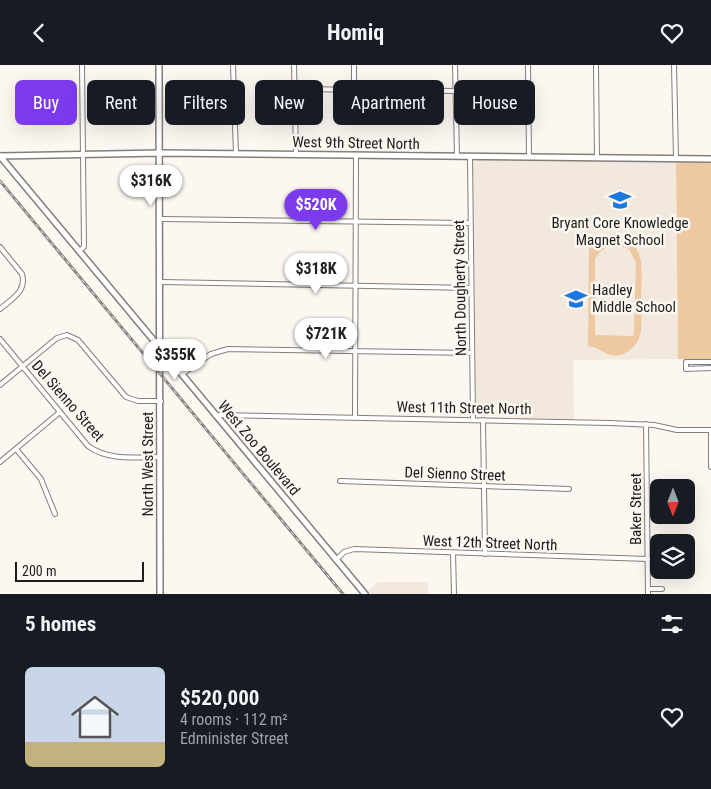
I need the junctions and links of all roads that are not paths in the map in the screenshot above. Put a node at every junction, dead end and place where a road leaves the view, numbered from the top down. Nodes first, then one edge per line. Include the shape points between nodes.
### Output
1 (82, 65) edge
2 (159, 65) edge
3 (234, 65) edge
4 (294, 65) edge
5 (354, 65) edge
6 (455, 65) edge
7 (528, 65) edge
8 (596, 65) edge
9 (674, 65) edge
10 (294, 80) edge
11 (354, 80) edge
12 (456, 80) edge
13 (295, 125) edge
14 (457, 125) edge
15 (161, 153) junction
16 (84, 154) junction
17 (236, 154) junction
18 (296, 155) junction
19 (356, 155) junction
20 (0, 156) edge
21 (457, 156) junction
22 (470, 156) junction
23 (529, 157) junction
24 (597, 158) junction
25 (676, 159) junction
26 (711, 159) edge
27 (161, 219) junction
28 (356, 222) junction
29 (470, 223) junction
30 (0, 247) edge
31 (80, 251) junction
32 (161, 282) junction
33 (356, 286) junction
34 (471, 288) junction
35 (0, 309) edge
36 (0, 339) edge
37 (161, 349) junction
38 (356, 351) junction
39 (472, 353) junction
40 (711, 362) edge
41 (22, 367) junction
42 (711, 368) edge
43 (182, 374) junction
44 (0, 385) edge
45 (160, 401) junction
46 (60, 412) junction
47 (215, 415) junction
48 (355, 417) junction
49 (473, 420) junction
50 (483, 420) junction
51 (646, 424) junction
52 (711, 430) edge
53 (16, 449) junction
54 (160, 457) junction
55 (0, 462) edge
56 (711, 467) edge
57 (340, 481) dead end
58 (484, 486) junction
59 (569, 489) dead end
60 (56, 514) dead end
61 (453, 553) junction
62 (485, 554) junction
63 (648, 559) junction
64 (336, 560) junction
65 (662, 589) dead end
66 (648, 591) edge
67 (160, 594) edge
68 (365, 594) edge
69 (454, 594) edge

1 - 16 street
2 - 15 main road, North West Street
3 - 17 street
4 - 10 street
5 - 11 street
6 - 12 street
7 - 23 street
8 - 24 street
9 - 25 street
13 - 18 street
14 - 21 street
15 - 16 main road, West 9th Street North
15 - 17 main road, West 9th Street North
15 - 27 main road, North West Street
16 - 20 main road, West 9th Street North
16 - 31 street via 84,247
17 - 18 main road, West 9th Street North
18 - 19 main road, West 9th Street North
19 - 21 main road, West 9th Street North
19 - 28 street
20 - 31 main road, West Zoo Boulevard
21 - 22 main road, West 9th Street North
22 - 23 main road, West 9th Street North
22 - 29 street, North Dougherty Street
23 - 24 main road, West 9th Street North
24 - 25 main road, West 9th Street North
25 - 26 main road, West 9th Street North
27 - 28 street
27 - 32 main road, North West Street
28 - 29 street
28 - 33 street
29 - 34 street, North Dougherty Street
30 - 35 street via 24,280 20,293
31 - 37 main road, West Zoo Boulevard
32 - 33 street
32 - 37 main road, North West Street
33 - 34 street
33 - 38 street
34 - 39 street, North Dougherty Street
36 - 41 street, Del Sienno Street
37 - 43 main road, West Zoo Boulevard
37 - 45 main road, North West Street
38 - 39 street
38 - 43 street via 228,349 211,354
38 - 48 street
39 - 49 street, North Dougherty Street
40 - 42 street via 686,362 686,369
41 - 44 street
41 - 45 street via 57,338 69,335 78,341 126,397 138,401
41 - 46 street, Del Sienno Street
43 - 47 main road, West Zoo Boulevard
45 - 54 main road, North West Street
46 - 53 street
46 - 54 street, Del Sienno Street via 88,446 101,454
47 - 48 street, West 11th Street North
47 - 64 main road, West Zoo Boulevard
48 - 49 street, West 11th Street North
49 - 50 street, West 11th Street North
50 - 51 street, West 11th Street North
50 - 58 street
51 - 52 street, West 11th Street North via 677,430
51 - 63 street, Baker Street
52 - 56 street
53 - 55 street
53 - 60 street via 41,479
54 - 67 main road, North West Street
57 - 58 street, Del Sienno Street
58 - 59 street, Del Sienno Street
58 - 62 street
61 - 62 street, West 12th Street North
61 - 64 street, West 12th Street North via 354,549 344,552
61 - 69 street
62 - 63 street, West 12th Street North
63 - 66 street, Baker Street
64 - 68 main road, West Zoo Boulevard
65 - 66 street

